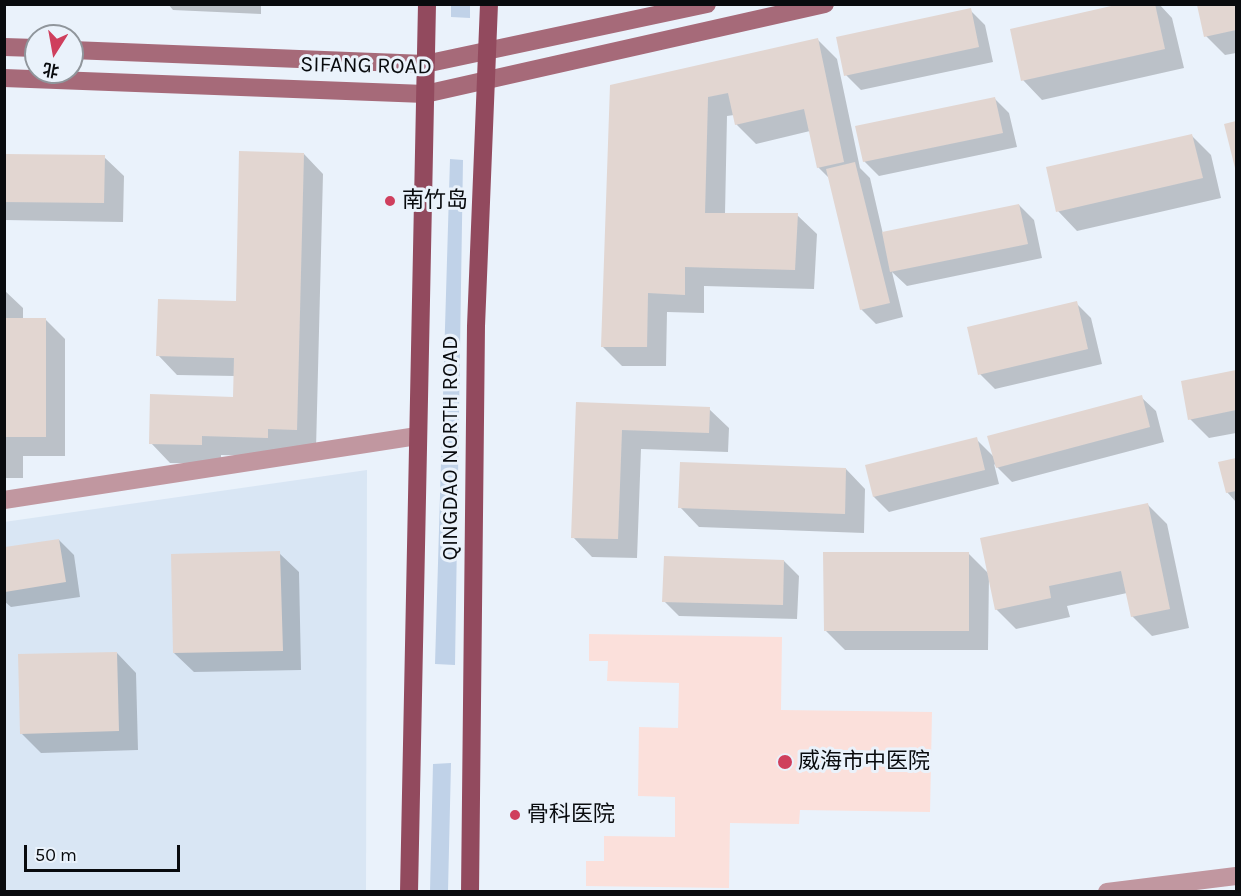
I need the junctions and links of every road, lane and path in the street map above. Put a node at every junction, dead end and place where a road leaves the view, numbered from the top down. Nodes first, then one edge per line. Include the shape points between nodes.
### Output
1 (427, 4) edge
2 (489, 4) edge
3 (707, 4) edge
4 (825, 4) edge
5 (4, 47) edge
6 (24, 48) edge
7 (84, 50) edge
8 (488, 52) junction
9 (425, 64) junction
10 (4, 78) edge
11 (487, 81) junction
12 (425, 94) junction
13 (417, 436) junction
14 (4, 500) edge
15 (1236, 876) edge
16 (1215, 884) edge
17 (410, 891) edge
18 (470, 891) edge
19 (1107, 891) edge

1 - 9 main road, QINGDAO NORTH ROAD
2 - 8 main road, QINGDAO NORTH ROAD
3 - 8 main road, SIFANG ROAD
4 - 11 main road, SIFANG ROAD
5 - 6 main road
7 - 9 main road, SIFANG ROAD
8 - 9 main road, SIFANG ROAD
8 - 11 main road, QINGDAO NORTH ROAD
9 - 12 main road, QINGDAO NORTH ROAD
10 - 12 main road, SIFANG ROAD
11 - 12 main road, SIFANG ROAD
11 - 18 main road, QINGDAO NORTH ROAD via 476,326
12 - 13 main road, QINGDAO NORTH ROAD
13 - 14 street
13 - 17 main road, QINGDAO NORTH ROAD
15 - 16 street
16 - 19 street

